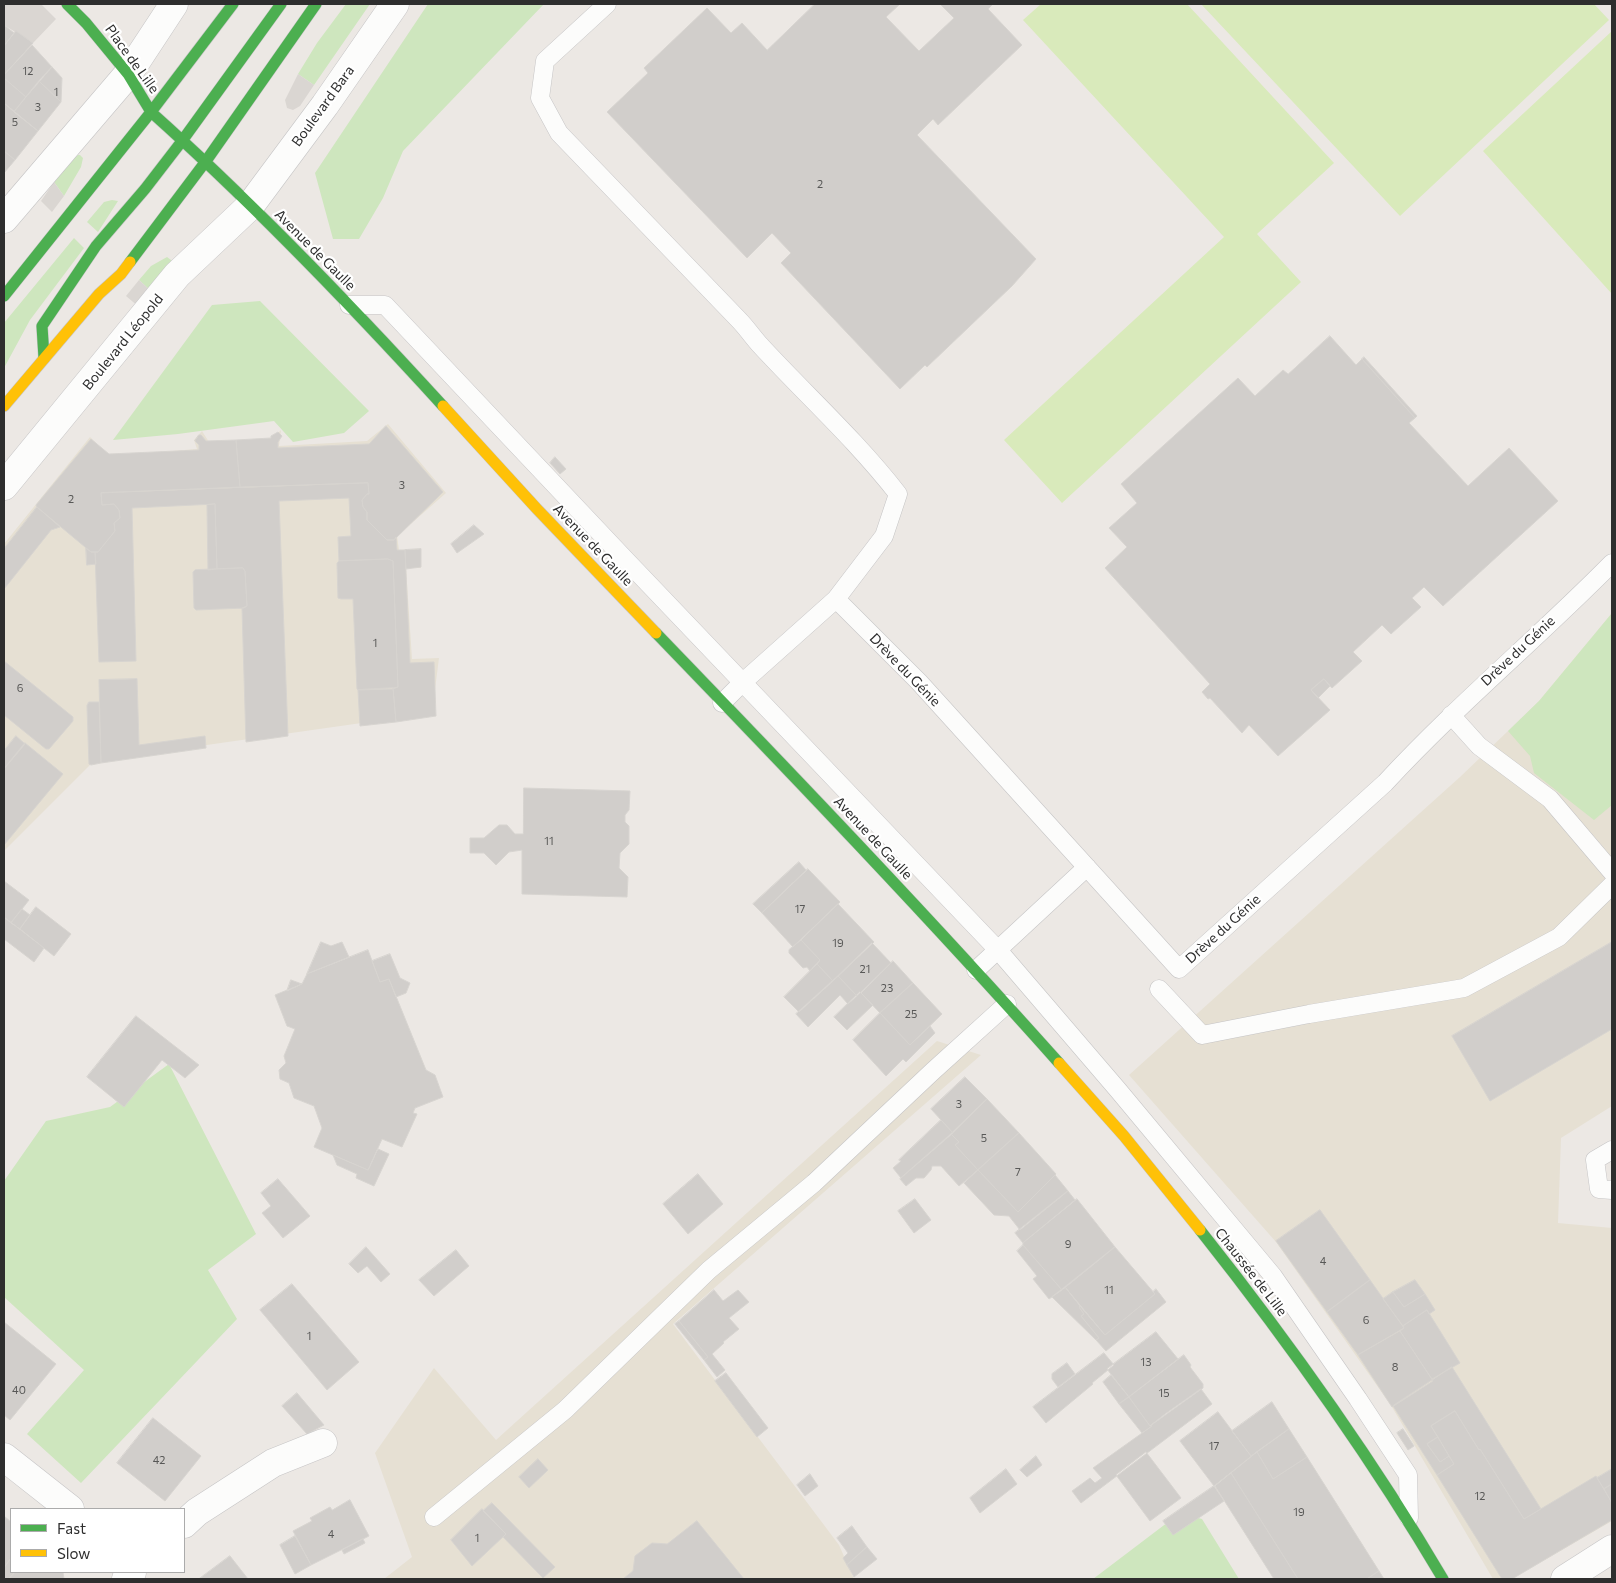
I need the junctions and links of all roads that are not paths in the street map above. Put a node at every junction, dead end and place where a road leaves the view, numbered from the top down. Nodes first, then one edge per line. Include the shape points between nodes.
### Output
1 (68, 4) edge
2 (174, 4) edge
3 (233, 4) edge
4 (281, 4) edge
5 (316, 4) edge
6 (395, 4) edge
7 (607, 4) edge
8 (128, 74) junction
9 (151, 112) junction
10 (182, 141) junction
11 (206, 161) junction
12 (250, 206) junction
13 (4, 219) edge
14 (4, 296) edge
15 (349, 305) junction
16 (44, 358) junction
17 (4, 406) edge
18 (4, 486) edge
19 (1612, 563) edge
20 (836, 599) junction
21 (743, 682) junction
22 (722, 703) junction
23 (1451, 715) junction
24 (1087, 867) junction
25 (1612, 872) edge
26 (1612, 885) edge
27 (998, 950) junction
28 (976, 970) junction
29 (1159, 989) dead end
30 (1007, 1004) junction
31 (1612, 1150) edge
32 (1612, 1190) edge
33 (323, 1443) dead end
34 (4, 1457) edge
35 (69, 1508) edge
36 (434, 1518) dead end
37 (1408, 1521) junction
38 (185, 1523) edge
39 (1612, 1550) edge
40 (1442, 1579) edge
41 (1565, 1579) edge

1 - 8 main road, Place de Lille
2 - 8 street
3 - 9 main road
4 - 10 main road
5 - 11 main road
6 - 12 street, Boulevard Bara
7 - 20 lane via 545,61 540,98 559,133 831,416 898,494 884,536
8 - 9 main road, Place de Lille
8 - 13 street
9 - 10 main road, Avenue de Gaulle
9 - 14 main road
10 - 11 main road, Avenue de Gaulle
10 - 16 main road via 96,246 42,326
11 - 12 main road, Avenue de Gaulle
11 - 16 main road via 121,274 99,294
12 - 15 main road, Avenue de Gaulle
12 - 18 street, Boulevard Léopold via 177,275
15 - 21 lane via 385,305
15 - 22 main road, Avenue de Gaulle
16 - 17 main road
19 - 23 lane, Drève du Génie
20 - 21 lane
20 - 24 lane, Drève du Génie via 919,682
21 - 22 lane
21 - 27 lane
22 - 28 main road, Avenue de Gaulle
23 - 24 lane, Drève du Génie via 1385,783 1179,969
23 - 25 lane via 1479,746 1550,800
24 - 27 lane
26 - 29 lane via 1559,937 1464,988 1202,1034
27 - 28 lane
27 - 37 lane via 1273,1276 1408,1475
28 - 30 main road, Avenue de Gaulle
30 - 36 lane via 814,1183 709,1270 565,1410
30 - 37 main road, Chaussée de Lille via 1124,1136 1225,1262 1336,1411
31 - 32 lane via 1595,1160 1599,1189
33 - 38 street via 273,1463
34 - 35 street
37 - 40 main road, Chaussée de Lille
39 - 41 street

